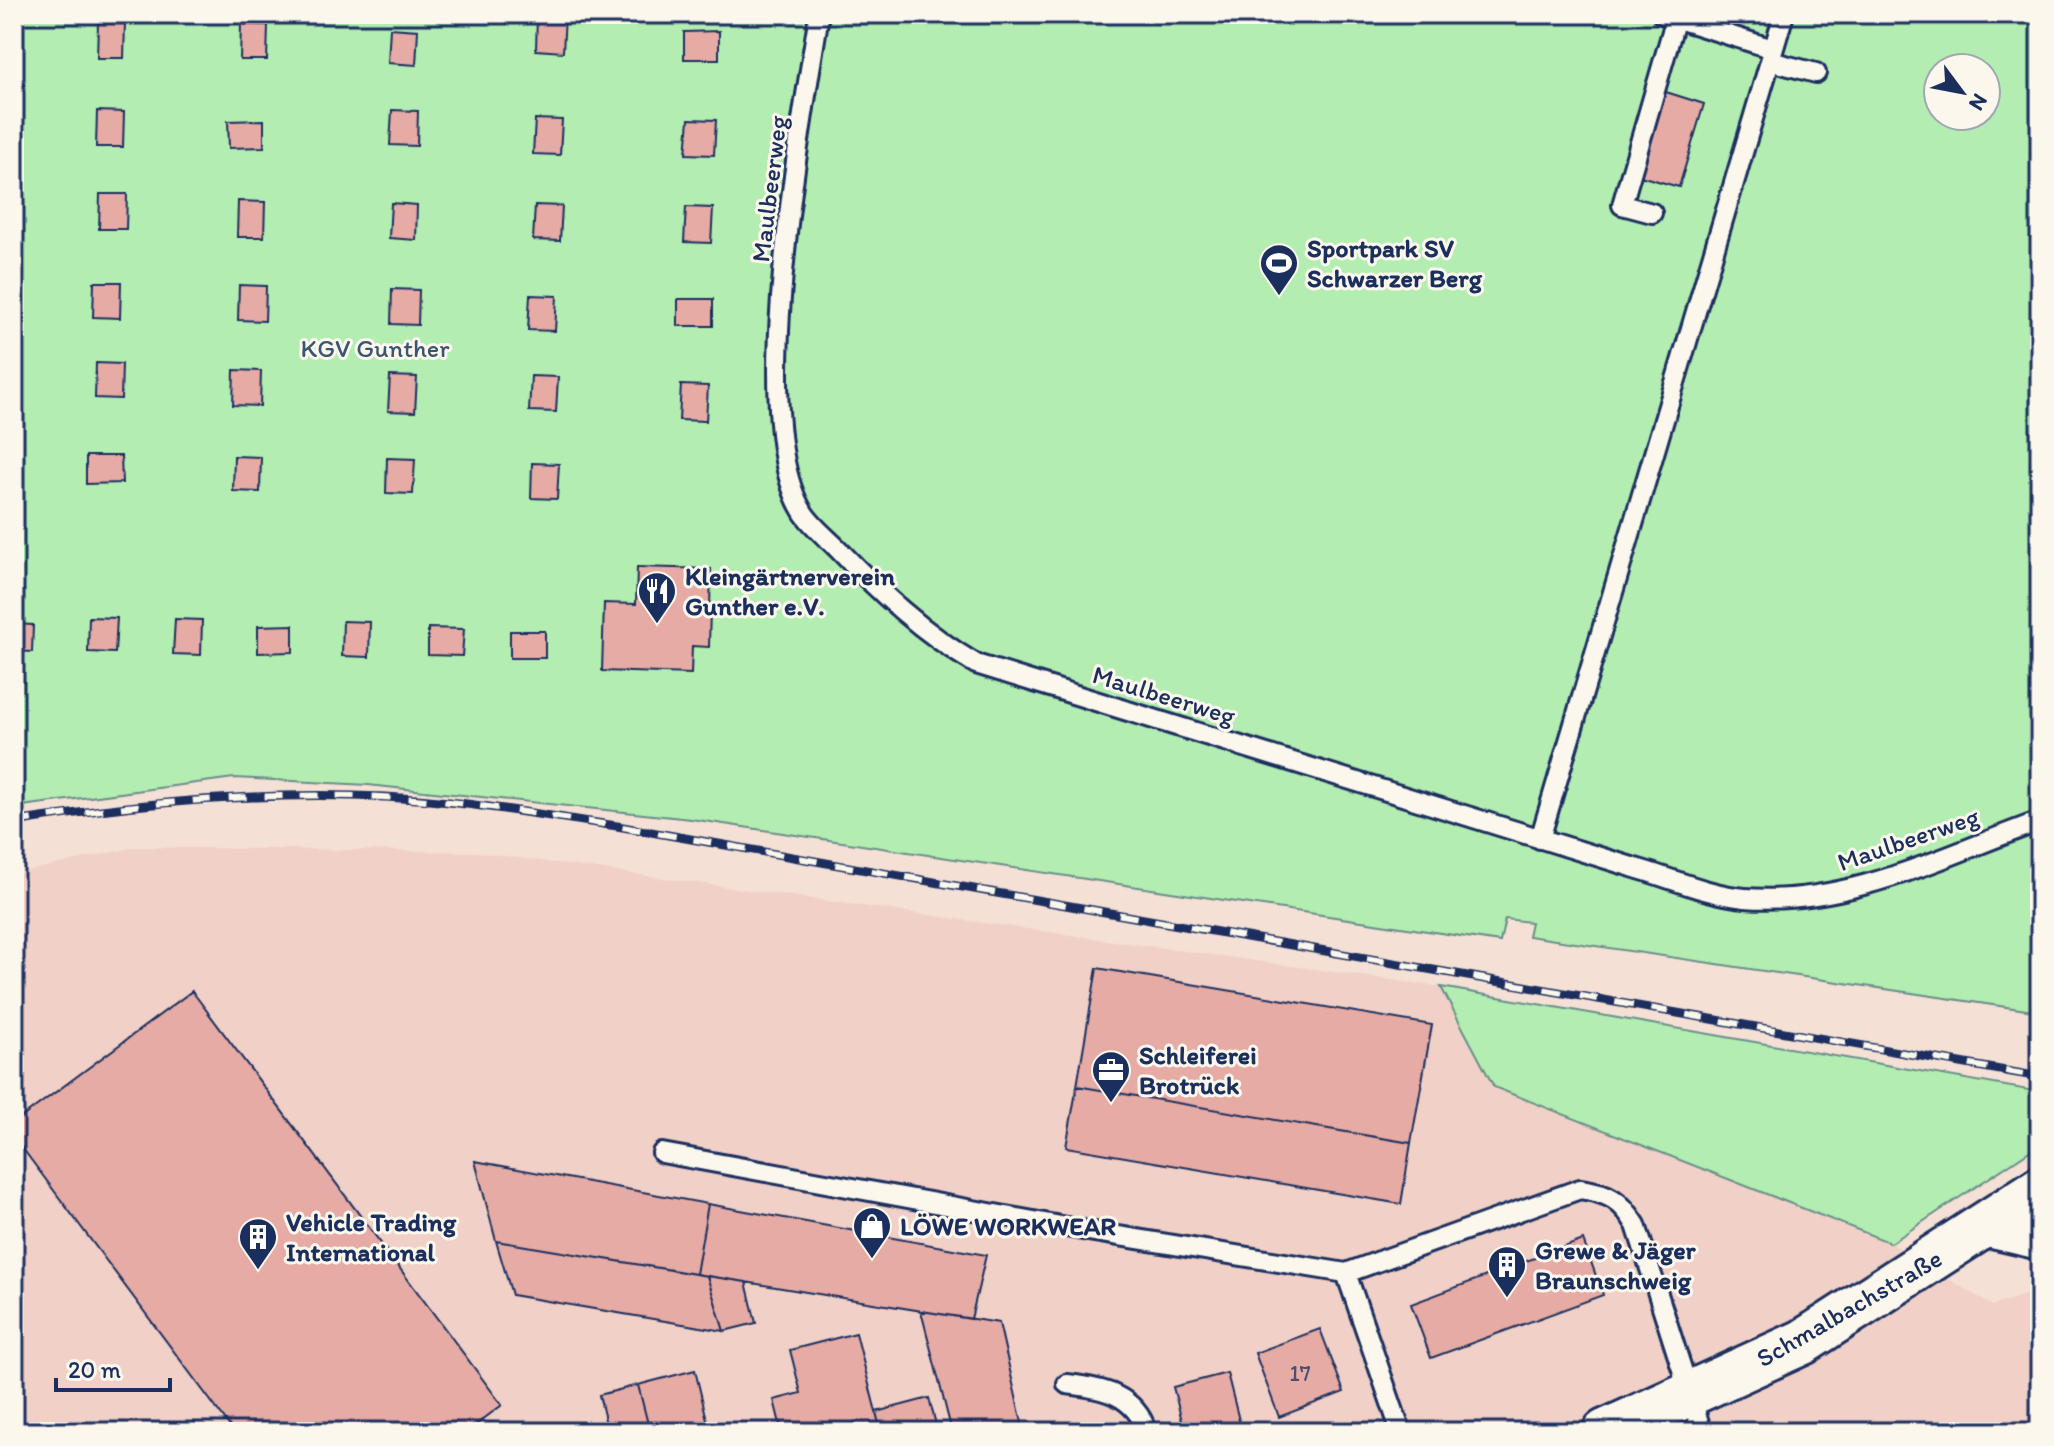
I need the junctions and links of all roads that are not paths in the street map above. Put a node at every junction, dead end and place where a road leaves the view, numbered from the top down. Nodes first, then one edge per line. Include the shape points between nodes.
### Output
1 (819, 14) edge
2 (1784, 14) edge
3 (1669, 17) edge
4 (1772, 55) junction
5 (1816, 73) dead end
6 (1652, 213) dead end
7 (2040, 821) edge
8 (1540, 839) junction
9 (662, 1153) dead end
10 (2040, 1189) edge
11 (1984, 1228) junction
12 (2040, 1241) edge
13 (1346, 1273) junction
14 (1067, 1384) dead end
15 (1697, 1413) edge
16 (1147, 1432) edge
17 (1401, 1432) edge
18 (1605, 1432) edge

1 - 8 lane, Maulbeerweg via 793,182 779,334 781,426 790,478 804,513 899,610 976,664
2 - 4 lane
3 - 4 lane
3 - 6 lane via 1622,205
4 - 5 lane
4 - 8 lane
7 - 8 lane, Maulbeerweg via 1862,887 1798,899 1742,898
9 - 13 lane
10 - 11 street, Schmalbachstraße
11 - 12 street
11 - 15 street, Schmalbachstraße
13 - 15 lane via 1580,1189 1606,1192 1624,1205 1636,1225
13 - 17 lane
14 - 16 lane via 1120,1396 1135,1409
15 - 18 street, Schmalbachstraße

